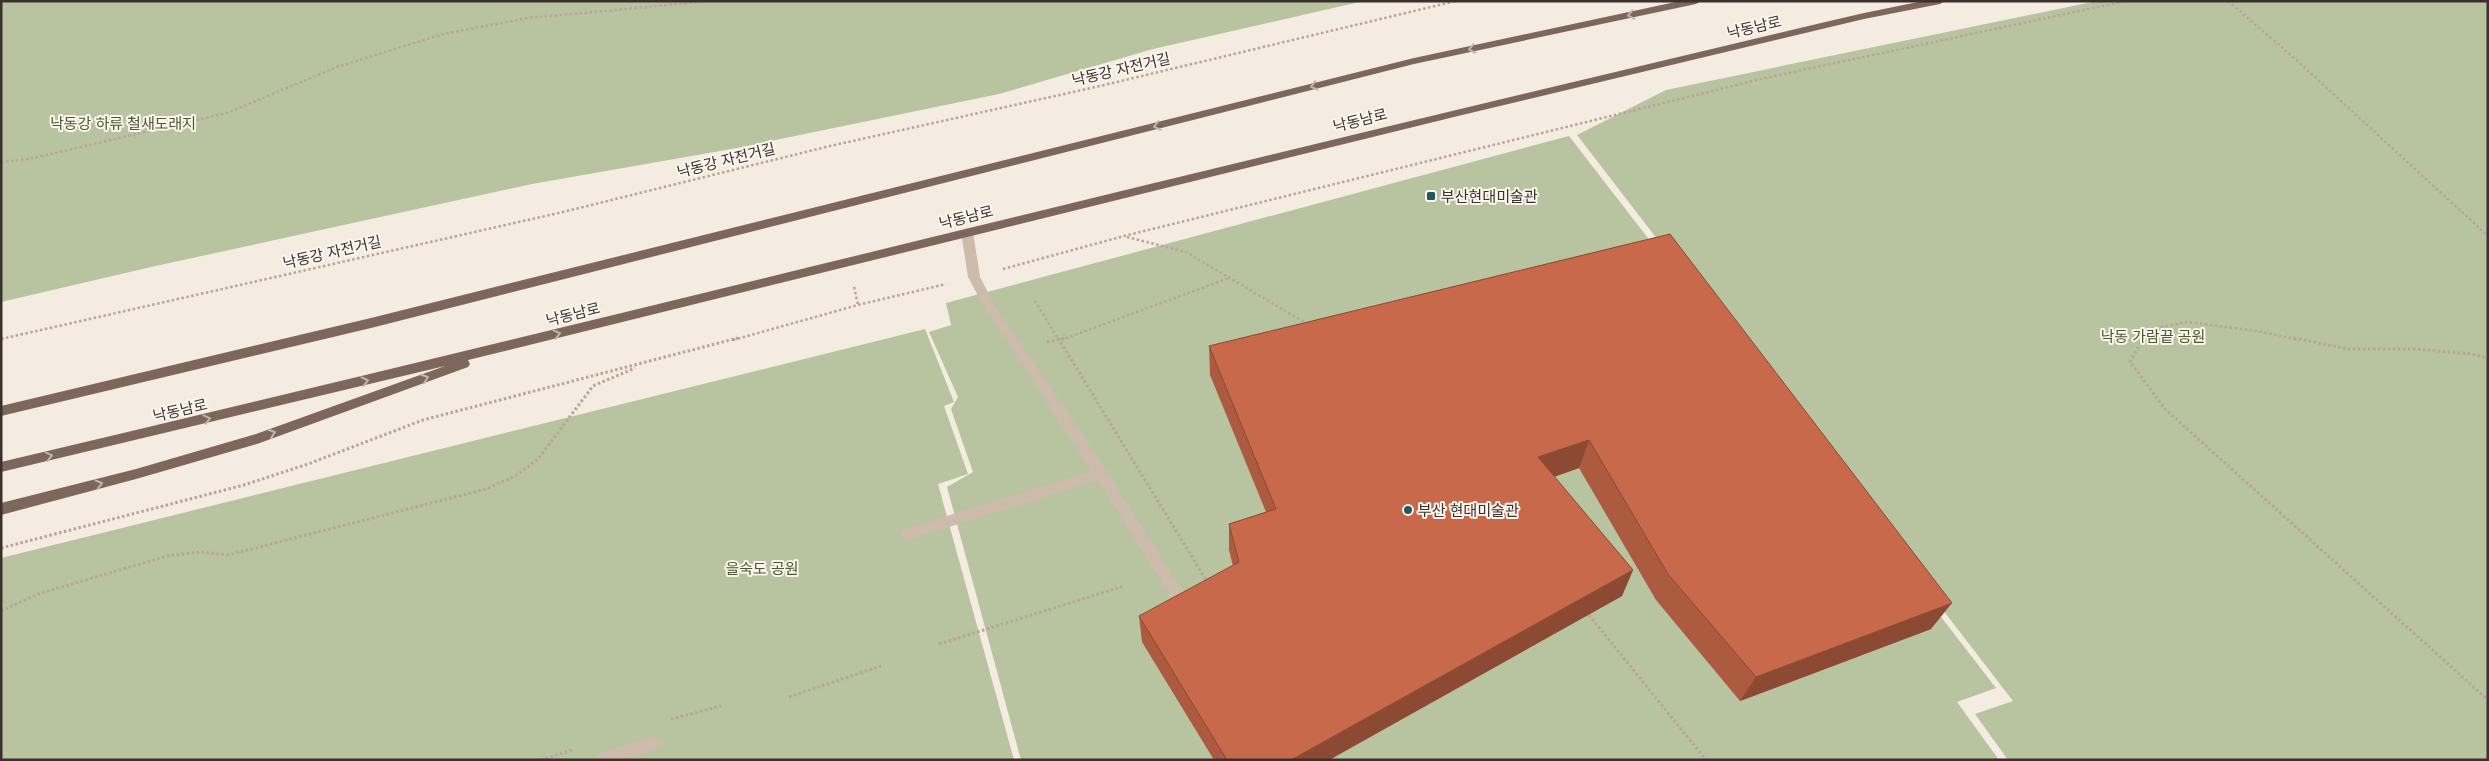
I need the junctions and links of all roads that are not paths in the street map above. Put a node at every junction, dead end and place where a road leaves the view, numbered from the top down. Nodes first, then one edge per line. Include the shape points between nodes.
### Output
1 (1696, 1) edge
2 (1940, 1) edge
3 (967, 232) junction
4 (524, 342) junction
5 (1, 411) edge
6 (1, 467) edge
7 (1101, 474) junction
8 (1, 509) edge
9 (908, 534) dead end
10 (1190, 615) edge
11 (656, 743) dead end
12 (600, 760) edge

1 -> 5 main road via 1414,61 371,323
2 - 3 main road, 낙동남로 via 1458,112
4 -> 3 main road, 낙동남로
3 - 7 lane via 974,277 990,307
6 -> 4 main road, 낙동남로
8 -> 4 main road via 257,439
7 - 9 lane
7 - 10 lane
11 - 12 lane

